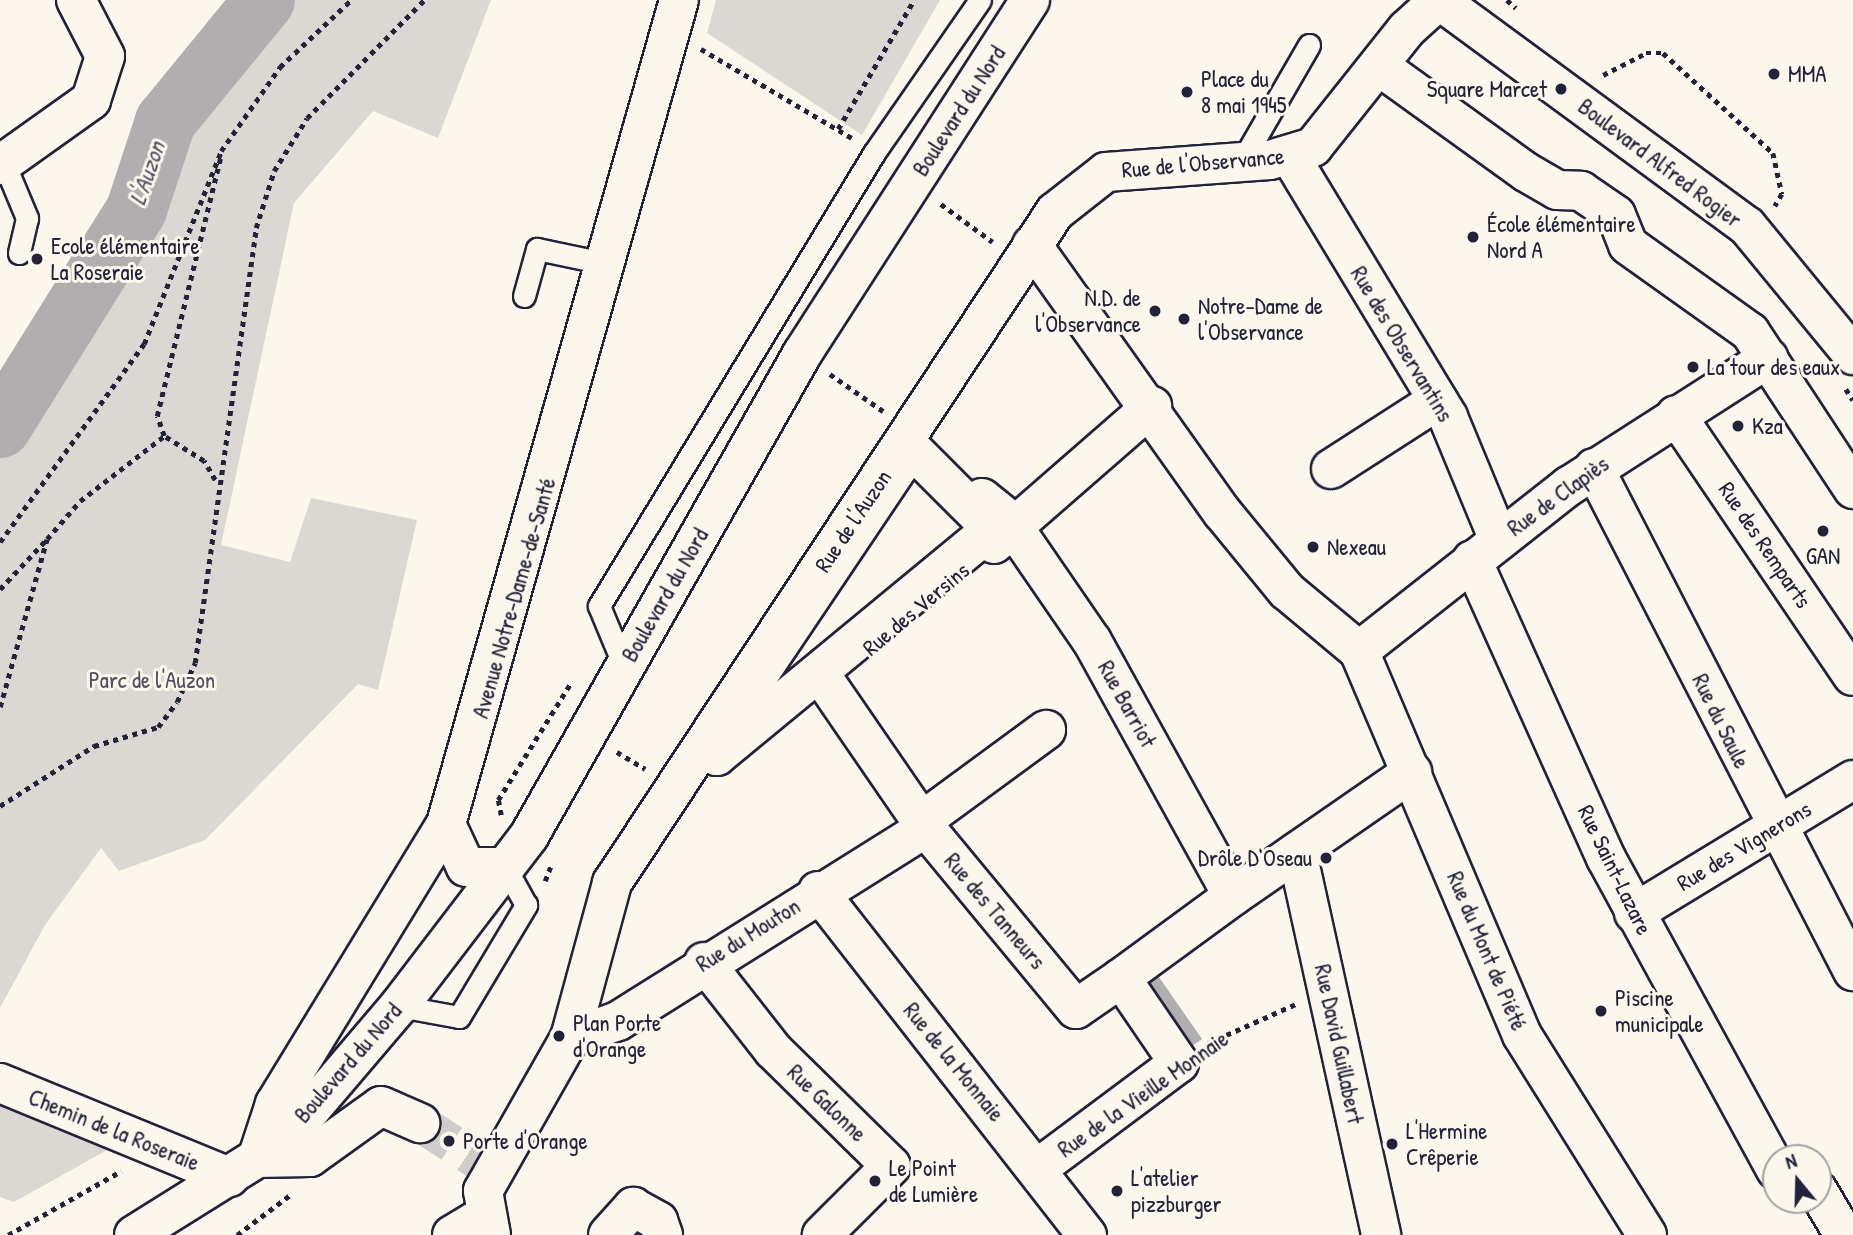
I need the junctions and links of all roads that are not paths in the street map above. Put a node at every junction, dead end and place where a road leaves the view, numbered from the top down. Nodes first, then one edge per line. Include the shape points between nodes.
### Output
1 (76, 0) edge
2 (680, 0) edge
3 (980, 0) edge
4 (1030, 0) edge
5 (1439, 0) edge
6 (1309, 45) dead end
7 (1379, 66) junction
8 (1290, 156) junction
9 (1242, 162) junction
10 (2, 164) edge
11 (1017, 246) junction
12 (19, 253) dead end
13 (608, 264) junction
14 (524, 296) dead end
15 (1853, 355) edge
16 (1768, 358) junction
17 (1438, 400) junction
18 (1152, 406) junction
19 (1676, 415) junction
20 (912, 432) junction
21 (1594, 468) junction
22 (1331, 469) dead end
23 (1853, 488) edge
24 (1014, 527) junction
25 (1485, 550) junction
26 (1359, 651) junction
27 (624, 666) junction
28 (1853, 676) edge
29 (827, 684) junction
30 (1046, 730) dead end
31 (717, 756) joint
32 (1412, 772) junction
33 (1853, 779) edge
34 (670, 795) junction
35 (446, 824) junction
36 (924, 825) junction
37 (1774, 828) junction
38 (1297, 852) junction
39 (505, 867) junction
40 (818, 891) junction
41 (1233, 896) junction
42 (1634, 913) junction
43 (704, 961) junction
44 (1853, 971) edge
45 (1121, 978) junction
46 (399, 1006) junction
47 (569, 1038) junction
48 (0, 1083) edge
49 (420, 1123) tunnel mouth
50 (1762, 1145) edge
51 (243, 1168) junction
52 (1038, 1168) junction
53 (481, 1201) edge
54 (1832, 1214) edge
55 (134, 1235) edge
56 (608, 1235) edge
57 (663, 1235) edge
58 (822, 1235) edge
59 (1087, 1235) edge
60 (1381, 1235) edge
61 (1647, 1235) edge
62 (1844, 1235) edge

1 - 10 street via 105,56 91,100
2 - 13 street, Avenue Notre-Dame-de-Santé
3 - 27 lane via 874,153 599,606
4 - 27 street, Boulevard du Nord via 802,354
5 - 7 street, Rue de l'Observance
5 - 15 street, Boulevard Alfred Rogier via 1747,226
6 - 9 lane
7 - 8 street, Rue de l'Observance via 1325,137
7 - 16 street via 1526,173 1557,190 1581,191 1616,215 1628,245 1750,332
8 - 9 street, Rue de l'Observance
8 - 17 street, Rue des Observantins
9 - 11 street, Rue de l'Observance via 1106,172
10 - 12 lane via 27,218
11 - 18 street
11 - 20 street, Rue de l'Auzon
13 - 14 lane via 537,249
13 - 35 street, Avenue Notre-Dame-de-Santé
16 - 19 street, Rue de Clapiès
16 - 23 street
17 - 22 street
17 - 25 street, Rue des Observantins via 1476,474
18 - 24 street, Rue des Versins
18 - 26 street via 1222,512 1287,591
19 - 21 street, Rue de Clapiès
19 - 28 street, Rue des Remparts
20 - 24 street, Rue Barriot
20 - 34 street, Rue de l'Auzon
21 - 25 street, Rue de Clapiès
21 - 37 street, Rue du Saule
24 - 29 street, Rue des Versins
24 - 41 street, Rue Barriot via 1092,641
25 - 26 street, Rue de Clapiès
25 - 42 street, Rue Saint-Lazare
26 - 32 street, Rue du Mont de Piété
27 - 39 street, Boulevard du Nord
29 - 34 street, Rue des Versins via 719,770
29 - 36 street, Rue des Tanneurs
30 - 36 street, Rue du Mouton
31 - 31 street via 711,746 911,448 992,529
32 - 38 street
32 - 61 street, Rue du Mont de Piété via 1522,1035
33 - 37 street, Rue des Vignerons
34 - 47 street, Rue de l'Auzon via 612,883
35 - 39 street via 466,867
35 - 51 street, Avenue Notre-Dame-de-Santé via 275,1104
36 - 40 street, Rue du Mouton
36 - 45 street, Rue des Tanneurs via 1076,1009
37 - 42 street, Rue des Vignerons
37 - 44 street, Rue du Saule
38 - 41 street
38 - 60 street, Rue David Guillabert
39 - 46 street, Boulevard du Nord
39 - 46 lane via 526,905 459,1017
40 - 43 street, Rue du Mouton
40 - 52 street, Rue de la Monnaie
41 - 45 street
42 - 50 street, Rue Saint-Lazare
43 - 47 street, Rue du Mouton via 618,1021
43 - 58 street, Rue Galonne via 773,1050 891,1166
45 - 52 street, Rue de la Vieille Monnaie via 1179,1063
46 - 51 street, Boulevard du Nord via 301,1121
47 - 53 street, Rue de l'Auzon
48 - 51 street, Chemin de la Roseraie
49 - 51 street via 381,1106 310,1157
51 - 55 street, Boulevard du Nord
52 - 59 street, Rue de la Monnaie
54 - 62 street
56 - 57 street via 632,1207 658,1221

